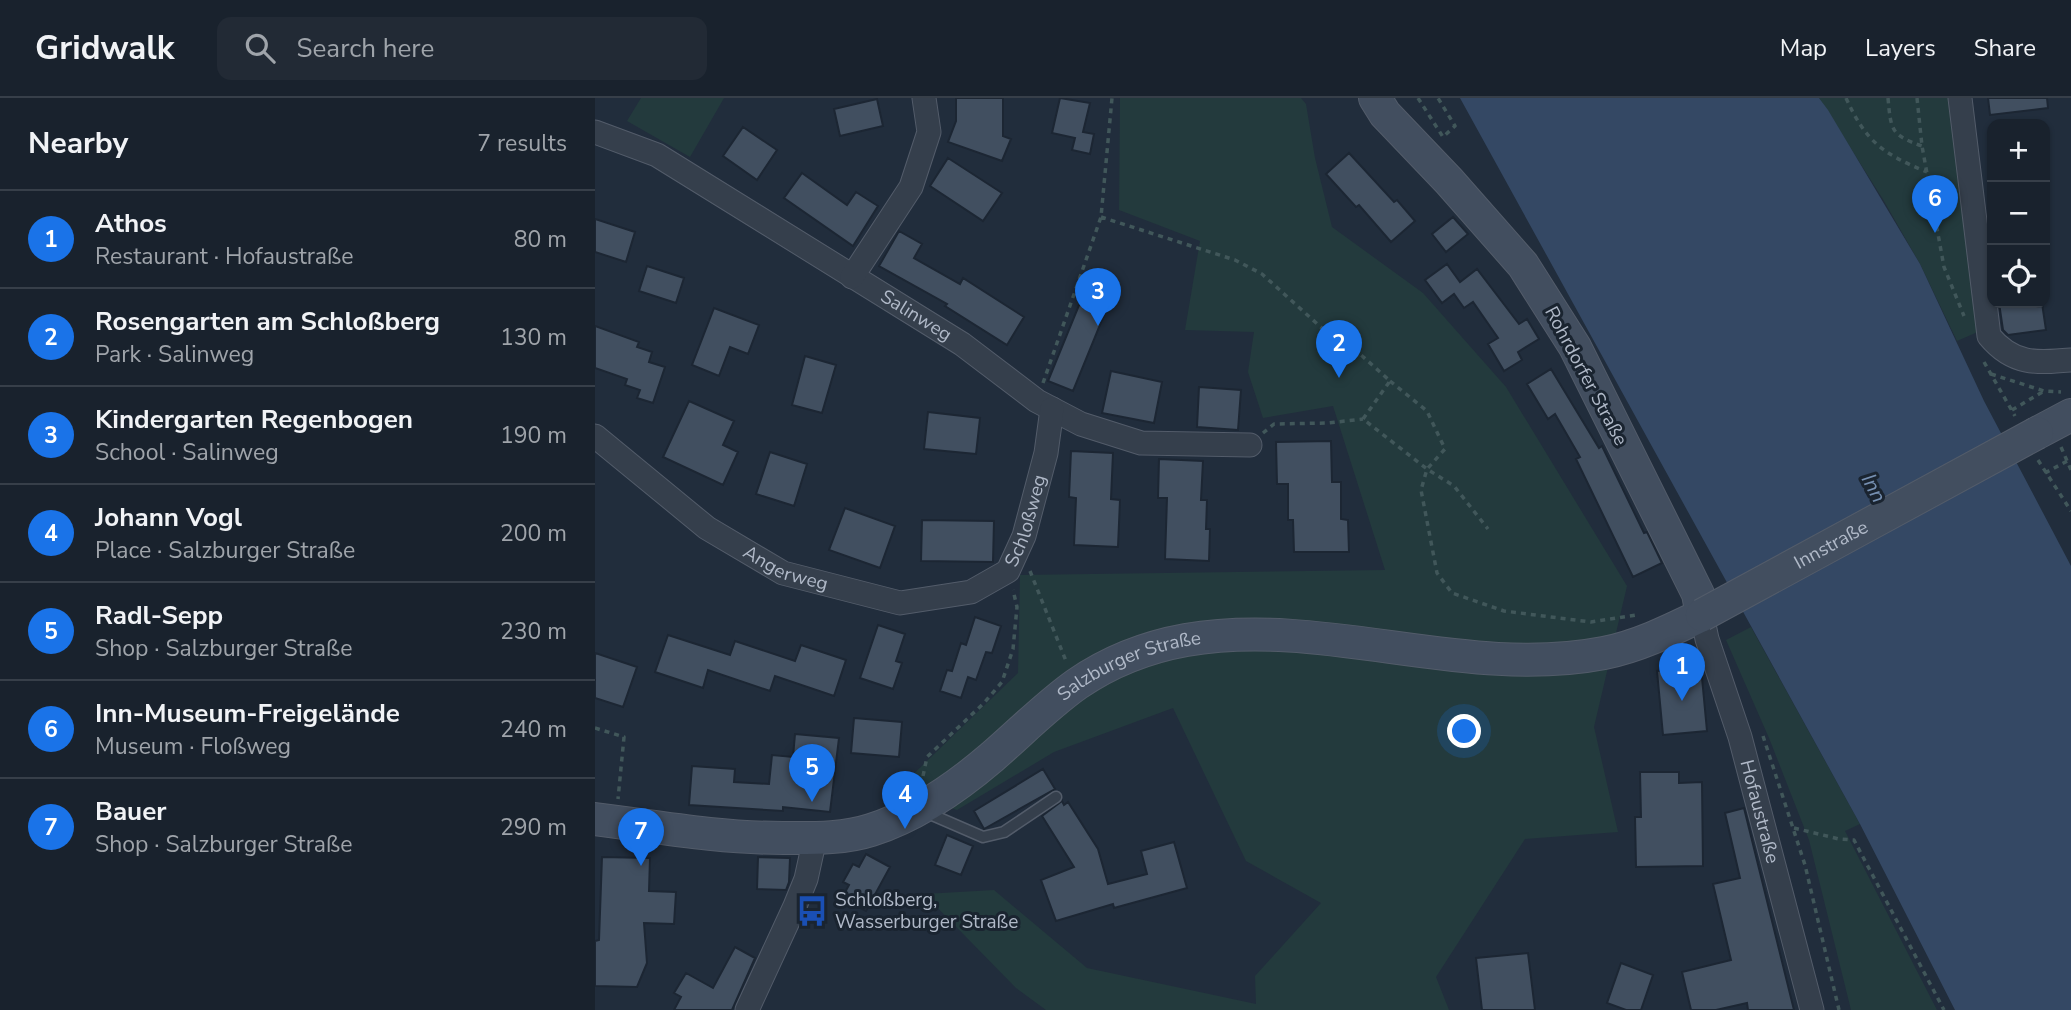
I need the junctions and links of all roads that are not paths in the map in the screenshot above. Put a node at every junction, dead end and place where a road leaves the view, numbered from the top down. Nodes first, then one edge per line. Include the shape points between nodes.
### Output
1 (924, 98) edge
2 (1375, 98) edge
3 (1960, 98) edge
4 (595, 132) edge
5 (852, 277) junction
6 (2071, 360) edge
7 (1045, 405) junction
8 (2071, 415) edge
9 (595, 436) edge
10 (1250, 445) road end
11 (1019, 570) joint
12 (1703, 615) junction
13 (1056, 797) dead end
14 (918, 808) junction
15 (606, 821) edge
16 (815, 838) junction
17 (747, 1010) edge
18 (1812, 1010) edge

1 - 5 street via 929,132 911,187
2 - 12 main road, Rohrdorfer Straße via 1523,265 1567,335 1698,594
3 - 6 street via 1989,336 2016,358 2038,363
4 - 5 street, Salinweg via 657,155
5 - 7 street, Salinweg via 962,344
7 - 10 street, Salinweg via 1081,424 1141,443
7 - 11 street, Schloßweg via 1046,453
8 - 12 main road, Innstraße, bridge
9 - 11 street, Angerweg via 707,528 783,573 900,603 971,592
12 - 14 main road, Salzburger Straße via 1637,644 1571,657 1490,657 1258,635 1217,636 1154,647 1078,684 990,760
12 - 18 street, Hofaustraße
13 - 14 lane via 1004,832 983,837
14 - 16 main road, Salzburger Straße via 866,831
15 - 16 main road, Salzburger Straße via 721,837
16 - 17 street via 799,897

